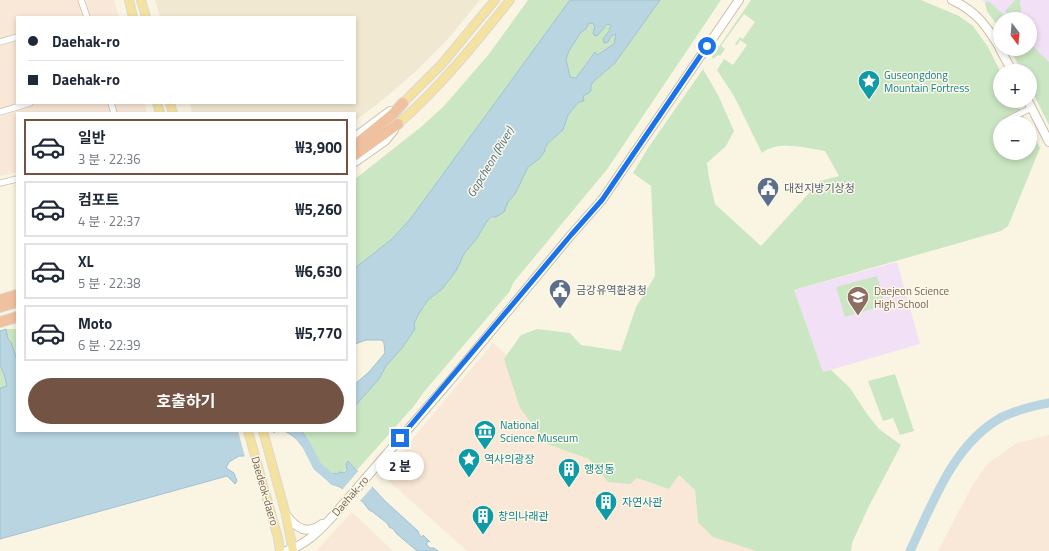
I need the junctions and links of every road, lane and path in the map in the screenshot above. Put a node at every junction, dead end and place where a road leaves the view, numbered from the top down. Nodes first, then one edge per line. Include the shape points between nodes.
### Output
1 (82, 0) edge
2 (129, 0) edge
3 (141, 0) edge
4 (495, 0) edge
5 (510, 0) edge
6 (739, 0) edge
7 (952, 0) edge
8 (87, 16) edge
9 (133, 16) edge
10 (146, 16) edge
11 (993, 36) edge
12 (16, 37) edge
13 (0, 42) edge
14 (403, 103) junction
15 (27, 104) edge
16 (1025, 108) edge
17 (1032, 108) edge
18 (0, 112) edge
19 (1013, 116) edge
20 (398, 124) junction
21 (356, 136) edge
22 (1049, 142) edge
23 (356, 144) edge
24 (356, 154) edge
25 (356, 161) edge
26 (16, 179) edge
27 (0, 183) edge
28 (16, 295) edge
29 (0, 300) edge
30 (16, 302) edge
31 (0, 307) edge
32 (16, 309) edge
33 (0, 314) edge
34 (16, 317) edge
35 (0, 322) edge
36 (248, 432) edge
37 (263, 432) edge
38 (286, 515) junction
39 (332, 516) junction
40 (291, 550) edge
41 (280, 551) edge

1 - 8 street
2 - 9 main road
3 - 10 main road
4 - 14 main road via 441,65
5 - 20 main road via 450,74
6 - 39 main road, Daehak-ro via 602,200
7 - 11 main road via 974,13
12 - 13 street
14 - 21 main road
14 - 23 highway
15 - 18 street
16 - 19 street
17 - 22 main road
20 - 24 highway
20 - 25 main road via 385,140
26 - 27 street
28 - 29 highway
30 - 31 highway
32 - 33 highway
34 - 35 highway
36 - 41 main road, Daedeok-daero
37 - 38 main road, Daedeok-daero
38 - 39 main road via 292,523 304,530 320,526
38 - 40 main road, Daedeok-daero
39 - 40 main road, Daehak-ro via 313,536

